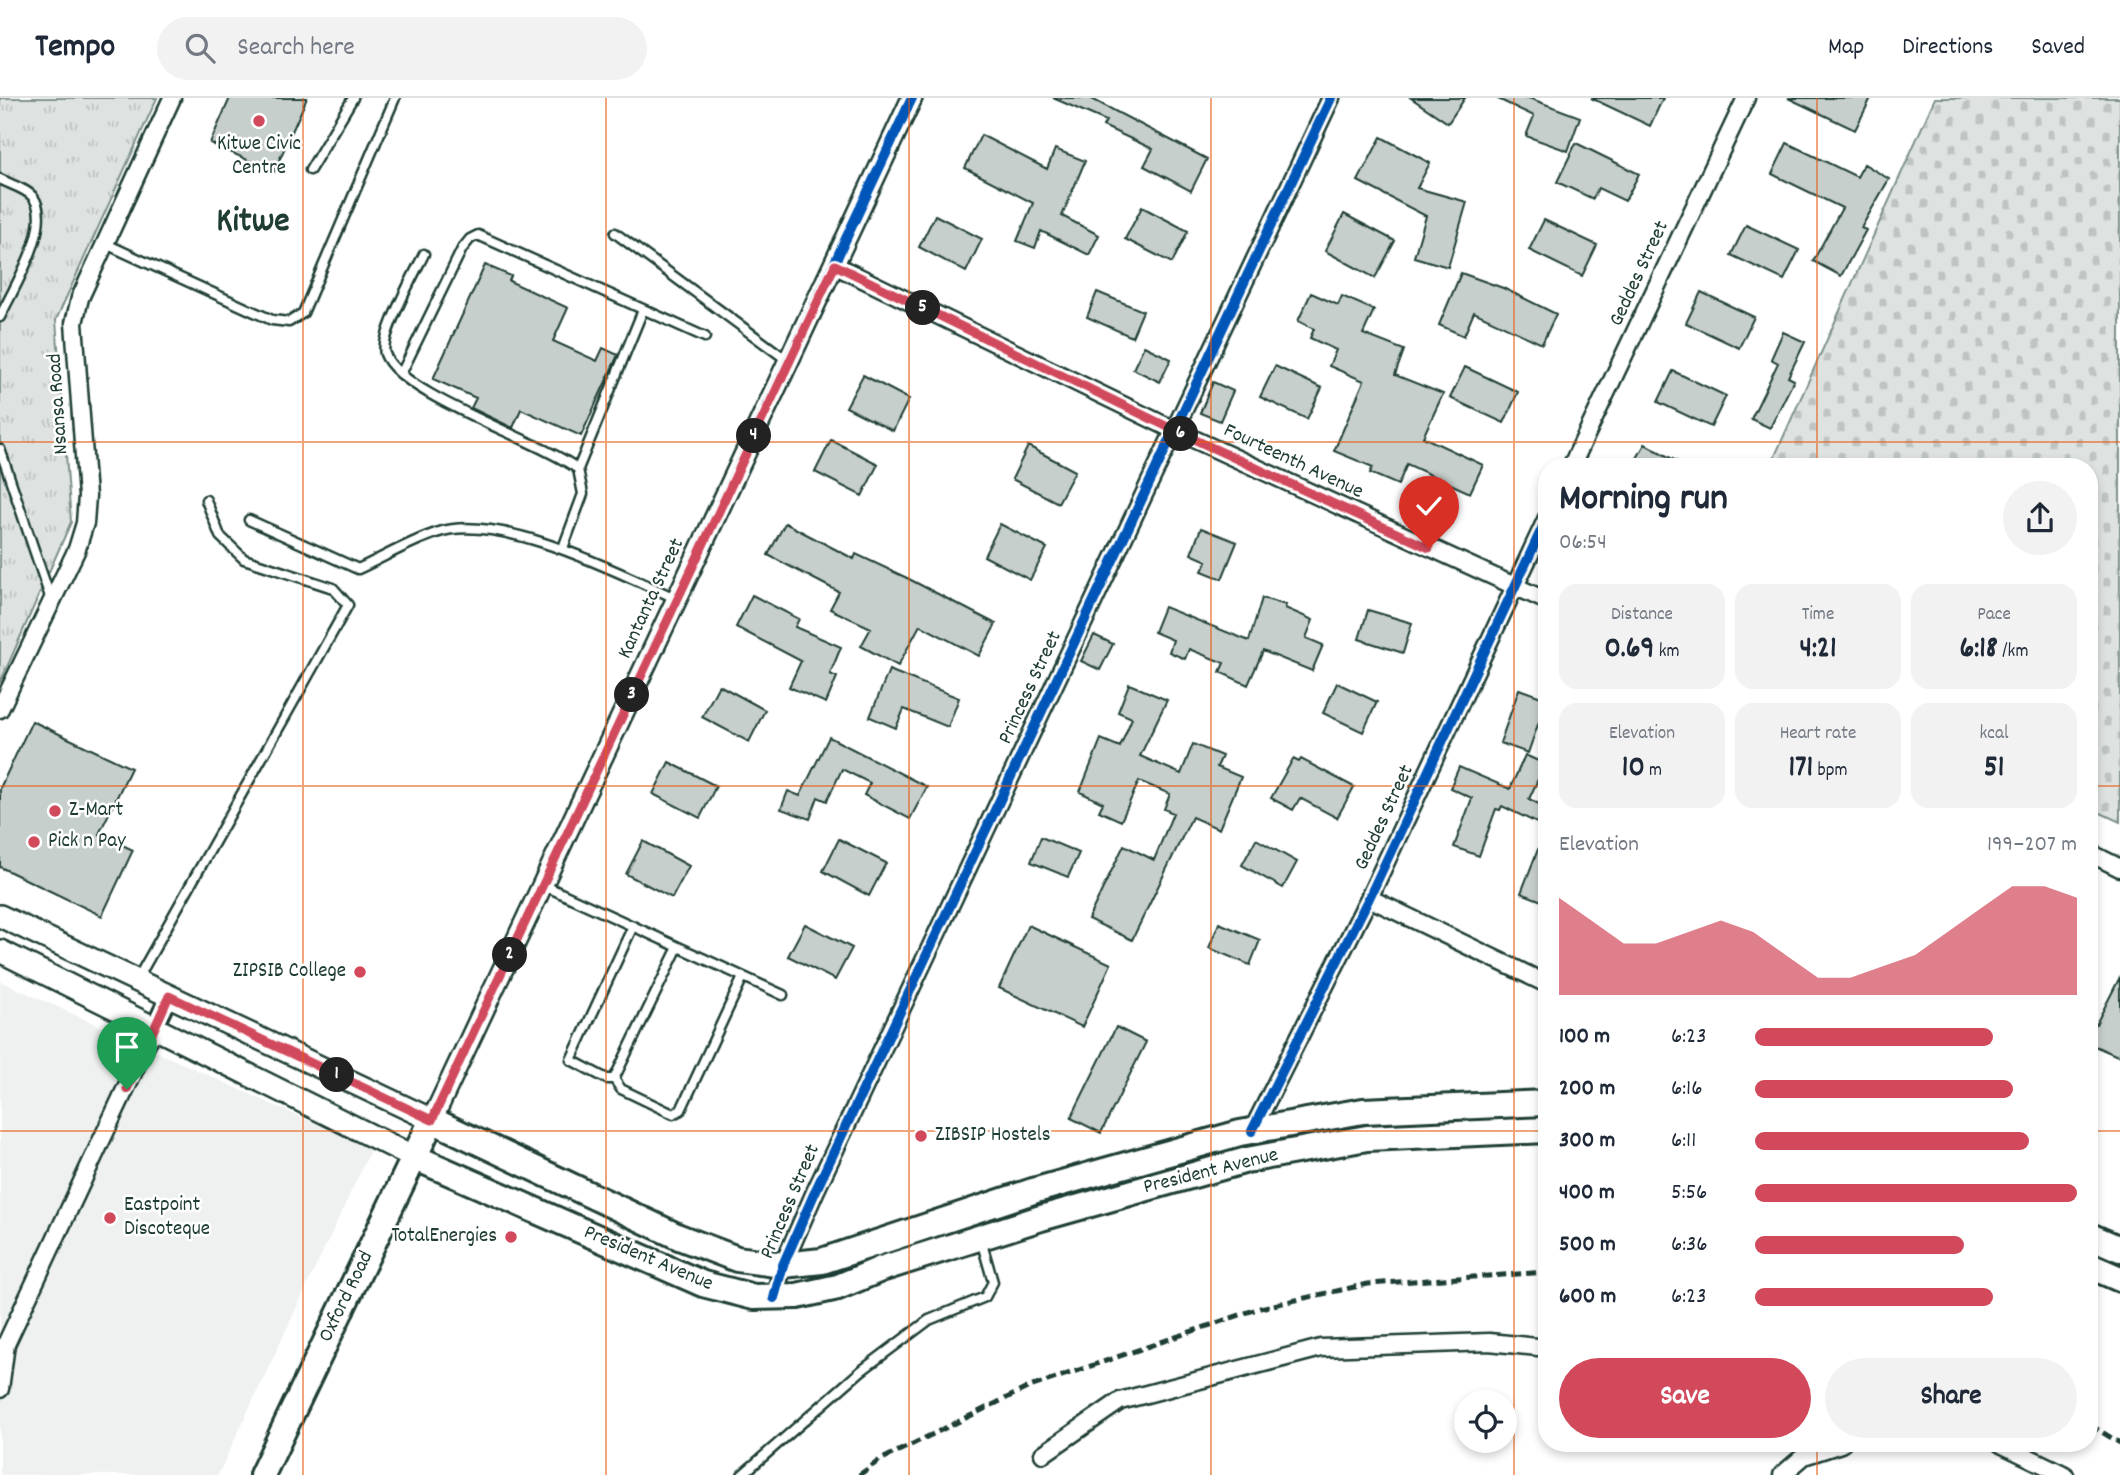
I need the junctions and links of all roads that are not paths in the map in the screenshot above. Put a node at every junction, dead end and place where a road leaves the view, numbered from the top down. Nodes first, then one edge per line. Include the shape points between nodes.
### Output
1 (172, 98) edge
2 (353, 98) edge
3 (395, 98) edge
4 (912, 98) edge
5 (1331, 98) edge
6 (1746, 98) edge
7 (310, 170) dead end
8 (0, 179) edge
9 (615, 233) dead end
10 (106, 244) junction
11 (424, 254) dead end
12 (835, 265) junction
13 (643, 310) junction
14 (0, 317) edge
15 (705, 337) dead end
16 (789, 361) junction
17 (401, 374) junction
18 (1174, 430) junction
19 (0, 449) edge
20 (1575, 458) edge
21 (579, 469) junction
22 (206, 500) dead end
23 (248, 520) dead end
24 (1538, 537) edge
25 (562, 548) junction
26 (1515, 587) junction
27 (1538, 597) edge
28 (677, 599) junction
29 (52, 603) junction
30 (0, 709) edge
31 (2098, 857) edge
32 (2120, 868) edge
33 (543, 885) junction
34 (1369, 898) junction
35 (1, 921) edge
36 (633, 926) junction
37 (678, 947) junction
38 (0, 950) edge
39 (743, 977) junction
40 (136, 980) junction
41 (1538, 980) edge
42 (783, 995) dead end
43 (169, 996) junction
44 (155, 1028) junction
45 (614, 1079) junction
46 (1538, 1103) edge
47 (432, 1120) junction
48 (1538, 1130) edge
49 (1252, 1131) junction
50 (414, 1157) junction
51 (573, 1186) junction
52 (556, 1220) junction
53 (981, 1238) junction
54 (2098, 1239) edge
55 (2120, 1249) edge
56 (716, 1252) junction
57 (783, 1265) junction
58 (2098, 1269) edge
59 (2120, 1279) edge
60 (703, 1284) junction
61 (774, 1298) junction
62 (3, 1343) edge
63 (1538, 1347) edge
64 (0, 1389) edge
65 (1816, 1452) edge
66 (2018, 1452) edge
67 (1043, 1454) dead end
68 (262, 1475) edge
69 (742, 1475) edge
70 (1782, 1475) edge
71 (2065, 1475) edge

1 - 10 street, Nsansa Road
2 - 7 lane
3 - 10 lane via 303,313 289,322 272,320
4 - 12 street, Kantanta Street
5 - 18 street, Princess Street
6 - 20 street, Geddes Street
8 - 14 lane via 32,195 40,211 39,232
9 - 16 lane
10 - 29 street, Nsansa Road via 80,298 74,323 85,523
11 - 17 lane via 385,338 385,354
12 - 16 street, Kantanta Street
12 - 18 street, Fourteenth Avenue
13 - 15 lane
13 - 17 lane via 478,235 462,249
13 - 21 lane
16 - 28 street, Kantanta Street
17 - 21 lane via 427,392
18 - 26 street, Fourteenth Avenue
18 - 57 street, Princess Street
19 - 29 lane
21 - 25 lane via 583,494
22 - 40 lane via 220,536 244,559 333,588 348,605
23 - 25 lane via 358,569 438,532 472,527
24 - 26 street, Geddes Street
25 - 28 lane
26 - 27 street, Fourteenth Avenue
26 - 34 street, Geddes Street
28 - 33 street, Kantanta Street
29 - 30 street, Nsansa Road
31 - 32 street
33 - 36 lane
33 - 47 street, Kantanta Street
34 - 41 street
34 - 49 street, Geddes Street
35 - 40 main road, President Avenue
36 - 37 lane
36 - 45 lane via 571,1057 573,1062
37 - 39 lane
37 - 45 lane
38 - 44 main road, President Avenue
39 - 42 lane
39 - 45 lane via 677,1114 621,1088
40 - 43 main road, President Avenue
43 - 44 street
43 - 47 main road, President Avenue
44 - 50 main road, President Avenue
44 - 62 street
46 - 49 highway, President Avenue via 1363,1111
47 - 50 highway, Oxford Road
47 - 51 highway, President Avenue
48 - 53 highway, President Avenue via 1367,1138 1247,1160
49 - 57 highway, President Avenue via 1033,1191 822,1261
50 - 52 highway, President Avenue
50 - 68 highway, Oxford Road
51 - 52 highway
51 - 56 highway, President Avenue
52 - 60 highway, President Avenue
53 - 61 highway, President Avenue via 838,1287
53 - 69 lane via 993,1282 985,1297 929,1320 861,1371
54 - 55 highway
56 - 57 highway, President Avenue via 758,1264
56 - 60 highway
57 - 61 street, Princess Street
58 - 59 highway
60 - 61 highway, President Avenue via 734,1294
62 - 64 street
63 - 67 street via 1489,1342 1321,1348 1120,1401
65 - 70 street via 1804,1456
66 - 71 street

